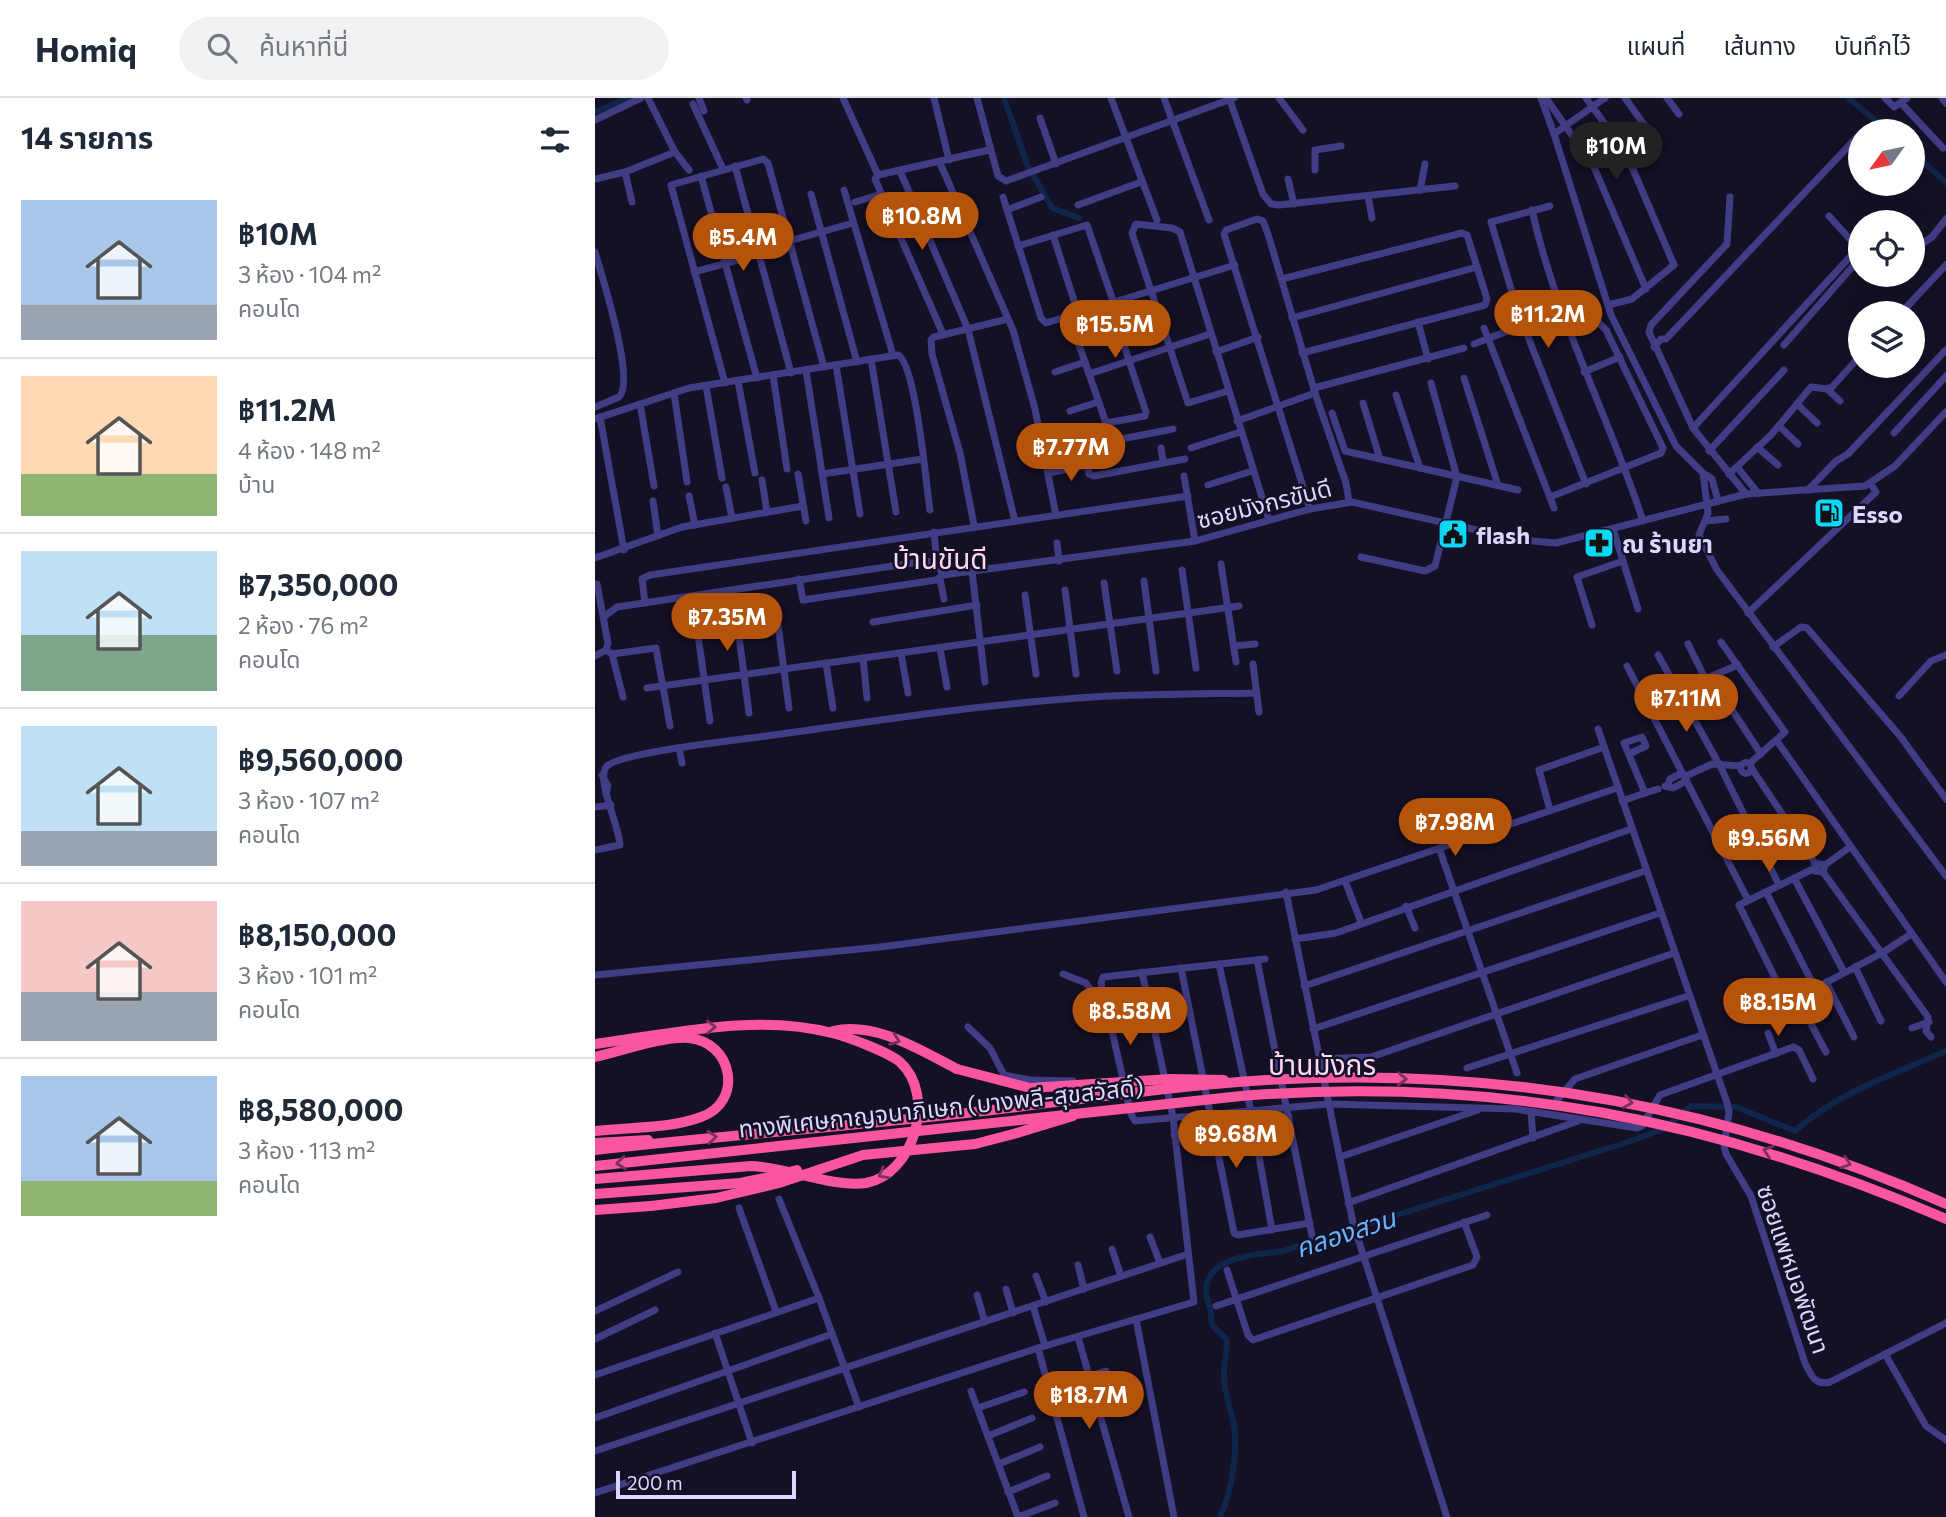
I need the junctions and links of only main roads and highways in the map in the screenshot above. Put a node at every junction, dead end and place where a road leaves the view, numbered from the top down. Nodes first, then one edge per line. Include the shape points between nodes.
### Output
1 (830, 1032) junction
2 (595, 1044) edge
3 (595, 1058) edge
4 (1238, 1082) junction
5 (1079, 1114) junction
6 (595, 1131) edge
7 (1017, 1133) junction
8 (682, 1140) junction
9 (595, 1143) edge
10 (595, 1150) edge
11 (595, 1166) edge
12 (595, 1179) edge
13 (595, 1194) edge
14 (1946, 1204) edge
15 (595, 1210) edge
16 (1946, 1219) edge

2 -> 1 highway via 703,1027
1 -> 4 highway, bridge via 847,1028 875,1033 957,1069 1030,1088 1170,1079
1 -> 12 highway via 887,1054 906,1069 916,1094 916,1131 901,1161 882,1177 866,1183 838,1182 774,1166
3 - 6 highway via 687,1038 714,1047 730,1080 723,1100 702,1117
8 -> 4 highway, ทางพิเศษกาญจนาภิเษก (บางพลี-สุขสวัสดิ์), bridge
4 -> 14 highway, ทางพิเศษกาญจนาภิเษก (บางพลี-สุขสวัสดิ์), bridge via 1434,1080 1596,1096 1691,1115 1800,1147
5 - 7 highway, bridge
5 -> 11 highway, ทางพิเศษกาญจนาภิเษก (บางพลี-สุขสวัสดิ์), bridge
16 -> 5 highway, ทางพิเศษกาญจนาภิเษก (บางพลี-สุขสวัสดิ์), bridge via 1752,1146 1641,1118 1521,1100 1346,1090
7 - 13 highway, bridge via 859,1150 740,1183
7 - 15 highway, bridge via 975,1144 863,1155 716,1198
8 - 9 highway, bridge
8 - 10 highway, ทางพิเศษกาญจนาภิเษก (บางพลี-สุขสวัสดิ์), bridge

